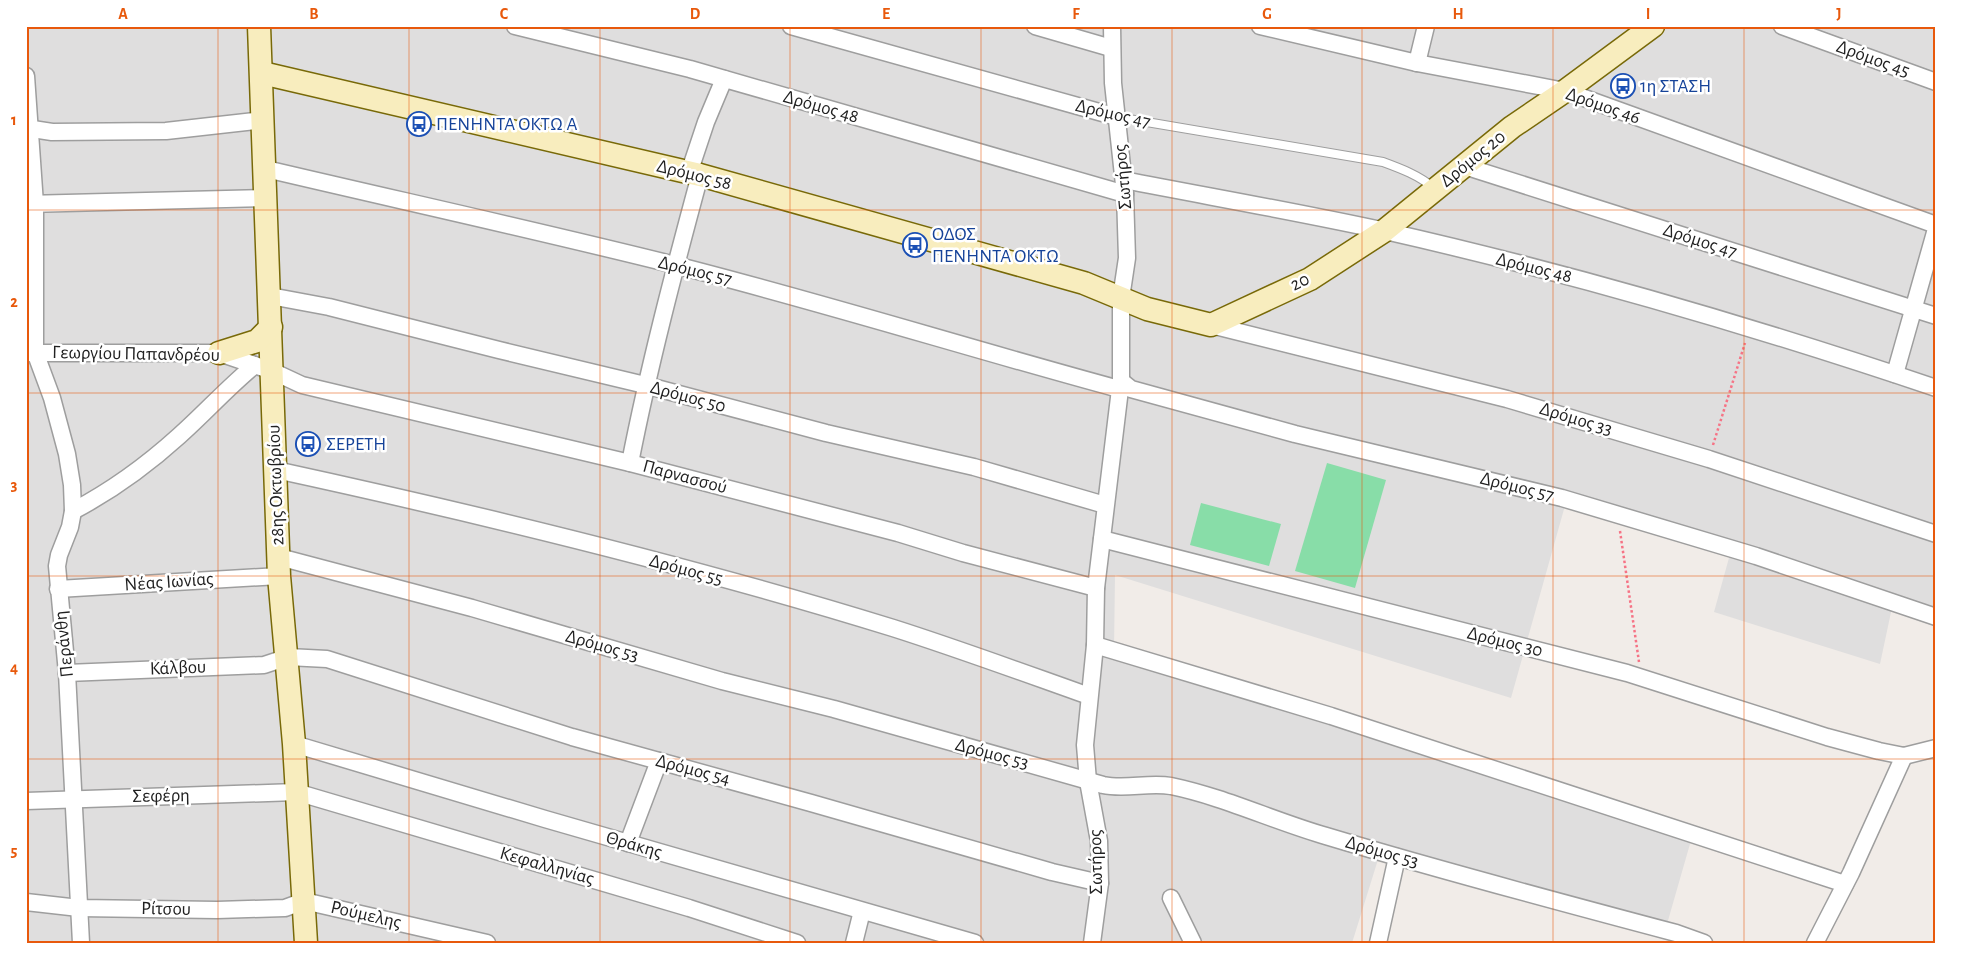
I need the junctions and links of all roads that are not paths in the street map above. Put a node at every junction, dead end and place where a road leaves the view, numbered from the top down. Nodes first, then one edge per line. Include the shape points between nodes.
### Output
1 (259, 26) edge
2 (515, 26) edge
3 (791, 26) edge
4 (1035, 26) edge
5 (1112, 26) edge
6 (1260, 26) edge
7 (1426, 26) edge
8 (1653, 26) edge
9 (1782, 26) edge
10 (1111, 48) junction
11 (1417, 63) junction
12 (262, 73) junction
13 (26, 76) edge
14 (724, 79) junction
15 (1936, 82) edge
16 (1565, 91) junction
17 (1117, 117) junction
18 (264, 120) junction
19 (28, 128) edge
20 (1464, 166) junction
21 (266, 169) junction
22 (694, 174) junction
23 (1125, 187) junction
24 (1435, 189) junction
25 (266, 198) junction
26 (30, 204) edge
27 (1936, 225) edge
28 (1936, 229) edge
29 (1384, 231) junction
30 (675, 265) junction
31 (31, 271) edge
32 (270, 296) junction
33 (1121, 298) junction
34 (1914, 310) junction
35 (1936, 316) edge
36 (1211, 325) junction
37 (271, 327) junction
38 (31, 352) edge
39 (219, 353) junction
40 (264, 368) junction
41 (1895, 374) junction
42 (645, 385) junction
43 (1120, 385) junction
44 (1936, 388) edge
45 (630, 462) junction
46 (276, 470) junction
47 (1105, 505) junction
48 (72, 511) junction
49 (1936, 534) edge
50 (1102, 539) junction
51 (279, 566) junction
52 (1096, 588) junction
53 (58, 589) junction
54 (1936, 617) edge
55 (1095, 645) junction
56 (288, 657) junction
57 (67, 673) junction
58 (1089, 696) junction
59 (294, 744) junction
60 (1936, 748) edge
61 (1911, 754) junction
62 (1936, 754) edge
63 (660, 761) junction
64 (1088, 781) junction
65 (296, 792) junction
66 (74, 798) junction
67 (26, 801) edge
68 (628, 843) junction
69 (1397, 857) junction
70 (1100, 883) junction
71 (1845, 884) junction
72 (1171, 898) dead end
73 (304, 901) junction
74 (26, 902) edge
75 (79, 908) junction
76 (862, 911) junction
77 (81, 943) edge
78 (306, 943) edge
79 (487, 943) edge
80 (797, 943) edge
81 (854, 943) edge
82 (974, 943) edge
83 (1092, 943) edge
84 (1193, 943) edge
85 (1378, 943) edge
86 (1704, 943) edge
87 (1815, 943) edge

1 - 12 street, 28ης Οκτωβρίου
2 - 14 street, Δρόμος 48
3 - 17 street, Δρόμος 47
4 - 10 street
5 - 10 street, Σωτήρος
6 - 11 street, Δρόμος 46
7 - 11 street
8 - 16 street
9 - 15 street, Δρόμος 45
10 - 17 street, Σωτήρος
11 - 16 street, Δρόμος 46
12 - 18 street, 28ης Οκτωβρίου
12 - 22 street, Δρόμος 58
13 - 19 street
14 - 22 street via 706,122
14 - 23 street, Δρόμος 48
16 - 20 street, Δρόμος 20 via 1512,126
16 - 27 street, Δρόμος 46
17 - 23 street, Σωτήρος
17 - 24 lane, Δρόμος 47 via 1383,162 1406,170
18 - 19 street via 166,132 52,132
18 - 21 street, 28ης Οκτωβρίου
19 - 26 street
20 - 24 street, Δρόμος 20
20 - 34 street, Δρόμος 47
21 - 25 street, 28ης Οκτωβρίου
21 - 30 street, Δρόμος 57
22 - 30 street
22 - 33 street, Δρόμος 58 via 1084,282
23 - 29 street, Δρόμος 48
23 - 33 street, Σωτήρος via 1127,258
24 - 29 street, Δρόμος 20
25 - 26 street
25 - 32 street, 28ης Οκτωβρίου
26 - 31 street
28 - 34 street
29 - 36 street, 20 via 1310,279
29 - 41 street, Δρόμος 48 via 1615,288
30 - 42 street
30 - 43 street, Δρόμος 57 via 851,312 986,353
31 - 38 street
32 - 37 street, 28ης Οκτωβρίου
32 - 42 street, Δρόμος 50 via 330,307
33 - 36 street, Δρόμος 58 via 1147,309
33 - 43 street, Σωτήρος
34 - 35 street, Δρόμος 47
34 - 41 street
36 - 49 street, Δρόμος 33 via 1507,399 1709,459
37 - 39 street via 257,341
37 - 40 street, 28ης Οκτωβρίου
38 - 39 street, Γεωργίου Παπανδρέου
38 - 48 street, Περάνθη via 52,398 67,454
39 - 40 street, Γεωργίου Παπανδρέου
40 - 45 street, Παρνασσού via 302,385
40 - 46 street, 28ης Οκτωβρίου
40 - 48 street via 232,384 142,467
41 - 44 street, Δρόμος 48
42 - 45 street
42 - 47 street, Δρόμος 50 via 826,433 974,467
43 - 47 street, Σωτήρος
43 - 54 street, Δρόμος 57 via 1295,434 1552,496 1756,556
45 - 52 street, Παρνασσού
46 - 51 street, 28ης Οκτωβρίου
46 - 58 street, Δρόμος 55 via 418,501 676,566 893,628
47 - 50 street, Σωτήρος
48 - 53 street, Περάνθη via 57,566
50 - 52 street, Σωτήρος
50 - 61 street, Δρόμος 30 via 1641,678 1879,751
51 - 53 street, Νέας Ιωνίας
51 - 56 street, 28ης Οκτωβρίου
51 - 64 street, Δρόμος 53 via 472,608 722,681 834,709
52 - 55 street, Σωτήρος
53 - 57 street, Περάνθη
55 - 58 street, Σωτήρος
55 - 71 street via 1331,716
56 - 57 street, Κάλβου via 264,665
56 - 59 street, 28ης Οκτωβρίου
56 - 63 street, Δρόμος 54 via 327,659 572,737
57 - 66 street, Περάνθη
58 - 64 street, Σωτήρος via 1085,745
59 - 65 street, 28ης Οκτωβρίου
59 - 68 street, Θράκης
60 - 61 street
61 - 62 street, Δρόμος 30
61 - 71 street
63 - 68 street
63 - 70 street, Δρόμος 54
64 - 69 street, Δρόμος 53 via 1116,788 1158,784 1209,795 1293,827
64 - 70 street, Σωτήρος via 1099,841
65 - 66 street, Σεφέρη
65 - 73 street, 28ης Οκτωβρίου
65 - 80 street, Κεφαλληνίας via 690,908
66 - 67 street, Σεφέρη
66 - 75 street, Περάνθη
68 - 76 street, Θράκης
69 - 85 street
69 - 86 street, Δρόμος 53
70 - 83 street, Σωτήρος
71 - 87 street
72 - 84 street
73 - 75 street, Ρίτσου via 285,908
73 - 78 street, 28ης Οκτωβρίου
73 - 79 street, Ρούμελης
74 - 75 street, Ρίτσου
75 - 77 street, Περάνθη
76 - 81 street
76 - 82 street, Θράκης

